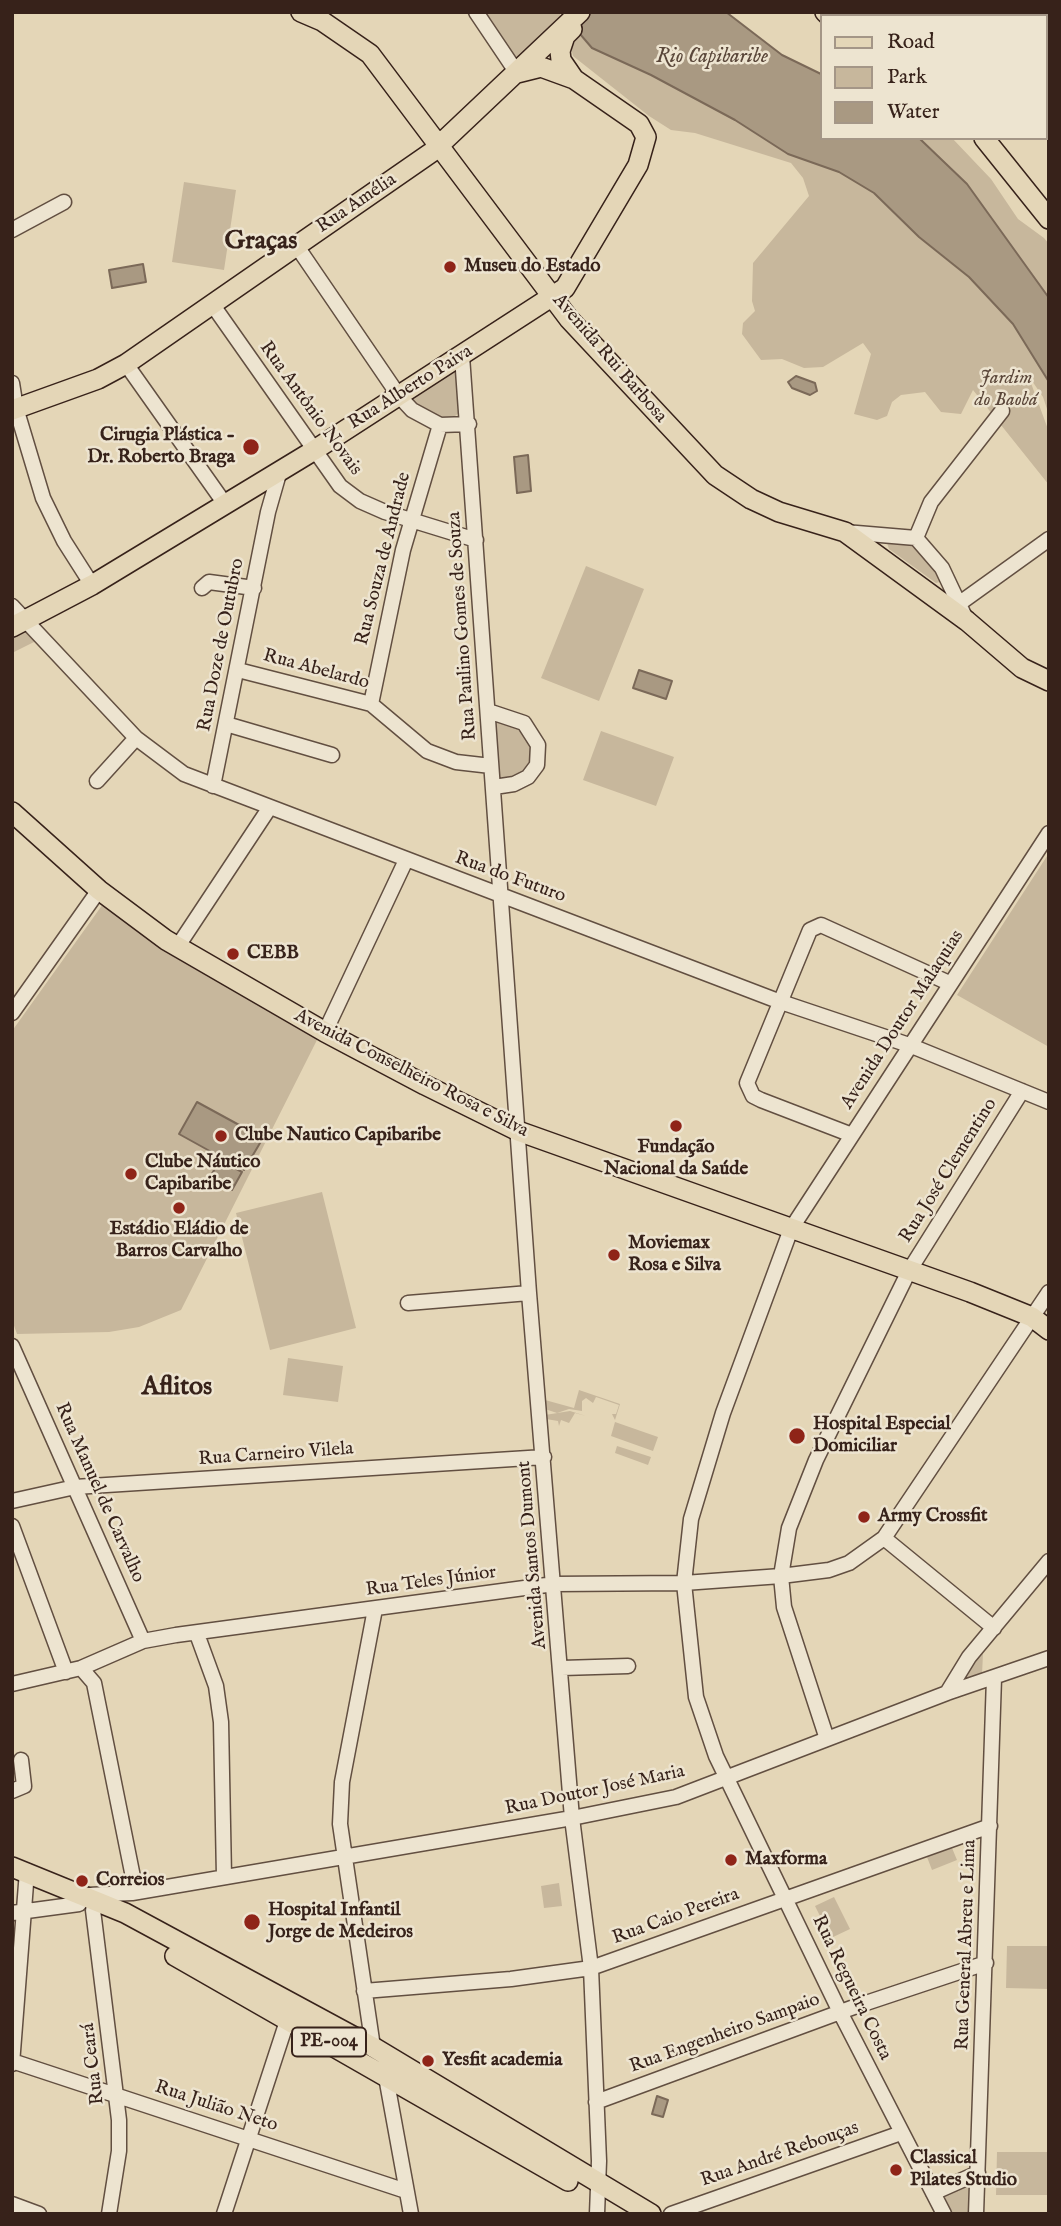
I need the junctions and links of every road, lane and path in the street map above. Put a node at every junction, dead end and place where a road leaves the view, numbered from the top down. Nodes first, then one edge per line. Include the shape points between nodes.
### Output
1 (301, 12) edge
2 (476, 12) edge
3 (590, 12) edge
4 (324, 16) edge
5 (573, 22) edge
6 (517, 74) junction
7 (575, 79) junction
8 (986, 140) edge
9 (440, 146) junction
10 (64, 202) dead end
11 (1049, 219) edge
12 (12, 230) edge
13 (296, 245) junction
14 (554, 297) junction
15 (212, 304) junction
16 (462, 356) junction
17 (126, 364) junction
18 (12, 383) edge
19 (399, 397) junction
20 (14, 409) edge
21 (1002, 411) dead end
22 (469, 424) junction
23 (440, 425) junction
24 (313, 451) junction
25 (280, 470) junction
26 (244, 492) junction
27 (225, 504) junction
28 (268, 512) junction
29 (412, 520) junction
30 (845, 532) junction
31 (916, 538) junction
32 (1049, 539) edge
33 (476, 540) junction
34 (92, 585) junction
35 (254, 588) junction
36 (202, 589) dead end
37 (964, 612) junction
38 (16, 617) edge
39 (238, 670) junction
40 (1049, 681) edge
41 (371, 704) junction
42 (488, 711) junction
43 (226, 724) junction
44 (136, 738) junction
45 (332, 755) dead end
46 (491, 766) junction
47 (97, 781) dead end
48 (213, 786) junction
49 (494, 787) junction
50 (270, 807) junction
51 (12, 813) edge
52 (1049, 833) edge
53 (406, 860) junction
54 (99, 890) junction
55 (499, 893) junction
56 (178, 946) junction
57 (949, 983) junction
58 (778, 1002) junction
59 (12, 1013) edge
60 (325, 1032) junction
61 (909, 1045) junction
62 (1022, 1091) junction
63 (1049, 1102) edge
64 (518, 1131) junction
65 (852, 1135) junction
66 (791, 1229) junction
67 (909, 1271) junction
68 (1049, 1292) edge
69 (529, 1293) junction
70 (408, 1303) dead end
71 (1032, 1317) junction
72 (1049, 1330) edge
73 (12, 1346) edge
74 (544, 1457) junction
75 (75, 1487) junction
76 (12, 1501) edge
77 (12, 1526) edge
78 (884, 1538) junction
79 (1049, 1561) edge
80 (780, 1576) junction
81 (684, 1583) junction
82 (554, 1584) junction
83 (375, 1609) junction
84 (994, 1628) junction
85 (215, 1632) junction
86 (197, 1634) junction
87 (143, 1641) junction
88 (207, 1653) junction
89 (1049, 1658) edge
90 (98, 1662) junction
91 (628, 1666) dead end
92 (81, 1668) junction
93 (562, 1668) junction
94 (66, 1672) junction
95 (994, 1678) junction
96 (960, 1682) junction
97 (93, 1683) junction
98 (12, 1684) edge
99 (827, 1738) junction
100 (21, 1760) dead end
101 (726, 1778) junction
102 (12, 1791) edge
103 (572, 1818) junction
104 (990, 1826) junction
105 (344, 1857) junction
106 (19, 1876) edge
107 (224, 1877) junction
108 (134, 1892) junction
109 (785, 1898) junction
110 (87, 1903) junction
111 (18, 1912) edge
112 (125, 1913) junction
113 (986, 1963) junction
114 (591, 1968) junction
115 (364, 1992) junction
116 (840, 2012) junction
117 (288, 2018) junction
118 (373, 2048) junction
119 (12, 2062) edge
120 (386, 2077) junction
121 (118, 2095) junction
122 (596, 2102) junction
123 (901, 2133) junction
124 (249, 2138) junction
125 (978, 2173) junction
126 (406, 2192) junction
127 (933, 2193) junction
128 (598, 2198) edge
129 (12, 2204) edge
130 (690, 2210) edge
131 (39, 2214) edge
132 (109, 2214) edge
133 (224, 2214) edge
134 (411, 2214) edge
135 (627, 2214) edge
136 (651, 2214) edge
137 (671, 2214) edge
138 (944, 2214) edge
139 (976, 2214) edge

1 - 4 main road, Avenida Rui Barbosa
2 - 6 street
3 - 5 main road, Rua Amélia
4 - 9 main road, Avenida Rui Barbosa via 370,54
5 - 6 main road, Rua Amélia
5 - 7 main road via 560,51
6 - 7 main road, Rua Alberto Paiva via 541,67
6 - 9 main road, Rua Amélia
7 - 14 main road, Rua Alberto Paiva via 639,124 646,137 638,165 565,288
8 - 11 main road
9 - 13 main road, Rua Amélia
9 - 14 main road, Avenida Rui Barbosa
10 - 12 street
13 - 15 main road, Rua Amélia
13 - 19 street
14 - 16 main road, Rua Alberto Paiva
14 - 30 main road, Avenida Rui Barbosa via 607,362 715,475 779,512
15 - 17 main road, Rua Amélia
15 - 24 street, Rua Antônio Novais
16 - 19 main road, Rua Alberto Paiva
16 - 22 street, Rua Paulino Gomes de Souza
17 - 20 main road, Rua Amélia
17 - 27 street
18 - 20 street
19 - 23 street via 421,417
19 - 24 main road, Rua Alberto Paiva
20 - 34 street via 43,498
21 - 31 street via 931,502
22 - 23 street
22 - 33 street, Rua Paulino Gomes de Souza
23 - 29 street, Rua Souza de Andrade
24 - 25 main road, Rua Alberto Paiva
24 - 29 street, Rua Antônio Novais via 340,486 359,501
25 - 26 main road, Rua Alberto Paiva
25 - 28 street, Rua Doze de Outubro
26 - 27 main road, Rua Alberto Paiva
26 - 28 street
27 - 34 main road, Rua Alberto Paiva
28 - 35 street, Rua Doze de Outubro
29 - 33 street, Rua Antônio Novais
29 - 41 street, Rua Souza de Andrade
30 - 31 street, Avenida Rui Barbosa
30 - 37 main road, Avenida Rui Barbosa
31 - 37 street, Avenida Rui Barbosa via 934,555
32 - 37 street
33 - 42 street, Rua Paulino Gomes de Souza
34 - 38 main road, Rua Alberto Paiva
35 - 36 street via 209,582
35 - 39 street, Rua Doze de Outubro
37 - 40 main road, Avenida Rui Barbosa via 1022,668
38 - 44 street, Rua do Futuro
39 - 41 street, Rua Abelardo
39 - 43 street, Rua Doze de Outubro
41 - 46 street, Rua Abelardo via 427,751 457,762
42 - 46 street, Rua Paulino Gomes de Souza
42 - 49 street via 524,723 538,745 537,765 528,777
43 - 45 street
43 - 48 street, Rua Doze de Outubro
44 - 47 street
44 - 48 street, Rua do Futuro via 172,767
46 - 49 street, Rua Paulino Gomes de Souza
48 - 50 street, Rua do Futuro
49 - 55 street, Rua Paulino Gomes de Souza
50 - 53 street, Rua do Futuro
50 - 56 street
51 - 54 main road, Avenida Conselheiro Rosa e Silva
52 - 57 street, Avenida Doutor Malaquias
53 - 55 street, Rua do Futuro
53 - 60 street
54 - 56 main road, Avenida Conselheiro Rosa e Silva
54 - 59 street
55 - 58 street, Rua do Futuro
55 - 64 street, Avenida Santos Dumont
56 - 60 main road, Avenida Conselheiro Rosa e Silva
57 - 58 street via 817,924 810,930
57 - 61 street, Avenida Doutor Malaquias
58 - 61 street, Rua do Futuro
58 - 65 street via 748,1077 749,1090 761,1100
60 - 64 main road, Avenida Conselheiro Rosa e Silva
61 - 62 street, Rua do Futuro
61 - 65 street, Avenida Doutor Malaquias
62 - 63 street, Rua do Futuro
62 - 67 street, Rua José Clementino
64 - 66 main road, Avenida Conselheiro Rosa e Silva
64 - 69 street, Avenida Santos Dumont
65 - 66 street, Avenida Doutor Malaquias
66 - 67 main road, Avenida Conselheiro Rosa e Silva
66 - 81 street, Avenida Doutor Malaquias via 723,1413 691,1519
67 - 71 main road, Avenida Conselheiro Rosa e Silva
67 - 80 street, Rua José Clementino via 816,1460 789,1528
68 - 71 street
69 - 70 street
69 - 74 street, Avenida Santos Dumont
71 - 72 main road, Avenida Conselheiro Rosa e Silva
71 - 78 street
73 - 75 street, Rua Manuel de Carvalho
74 - 75 street, Rua Carneiro Vilela
74 - 82 street, Avenida Santos Dumont
75 - 76 street, Rua Carneiro Vilela
75 - 87 street, Rua Manuel de Carvalho
77 - 94 street
78 - 80 street, Rua Teles Júnior via 849,1563
78 - 84 street
79 - 84 street
80 - 81 street, Rua Teles Júnior
80 - 99 street, Rua José Clementino via 784,1607
81 - 82 street, Rua Teles Júnior
81 - 101 street, Rua Regueira Costa via 696,1697
82 - 83 street, Rua Teles Júnior
82 - 93 street, Avenida Santos Dumont
83 - 85 street, Rua Teles Júnior
83 - 105 street via 342,1782
84 - 96 street
85 - 86 street, Rua Teles Júnior
85 - 88 street
86 - 87 street, Rua Teles Júnior
86 - 88 street
87 - 90 street, Rua Teles Júnior
88 - 107 street via 221,1722
89 - 95 street, Rua Doutor José Maria
90 - 92 street, Rua Teles Júnior
90 - 97 street
91 - 93 street
92 - 94 street, Rua Teles Júnior
92 - 97 street
93 - 103 street, Avenida Santos Dumont
94 - 98 street, Rua Teles Júnior
95 - 96 street, Rua Doutor José Maria
95 - 104 street, Rua General Abreu e Lima
96 - 99 street, Rua Doutor José Maria via 947,1693
97 - 108 street
99 - 101 street, Rua Doutor José Maria
100 - 102 street via 23,1786
101 - 103 street, Rua Doutor José Maria via 676,1797
101 - 109 street, Rua Regueira Costa
103 - 105 street, Rua Doutor José Maria
103 - 114 street, Avenida Santos Dumont
104 - 109 street, Rua Caio Pereira
104 - 113 street, Rua General Abreu e Lima
105 - 107 street, Rua Doutor José Maria
105 - 115 street
106 - 110 main road, PE-004
106 - 111 street
107 - 108 street, Rua Doutor José Maria
108 - 110 street, Rua Doutor José Maria
108 - 112 street
109 - 114 street, Rua Caio Pereira
109 - 116 street, Rua Regueira Costa
110 - 111 street, Rua Doutor José Maria
110 - 112 main road, PE-004
110 - 117 main road, PE-004
110 - 121 street, Rua Ceará
111 - 119 street
112 - 118 main road, PE-004
113 - 116 street, Rua Engenheiro Sampaio
113 - 125 street, Rua General Abreu e Lima
114 - 115 street, Rua Caio Pereira
114 - 122 street, Avenida Santos Dumont
115 - 118 street
116 - 122 street, Rua Engenheiro Sampaio
116 - 123 street, Rua Regueira Costa
117 - 120 main road, PE-004
117 - 124 street
118 - 128 main road, PE-004
119 - 121 street, Rua Julião Neto
120 - 126 street
120 - 128 main road, PE-004
121 - 124 street, Rua Julião Neto
121 - 132 street, Rua Ceará via 120,2151
122 - 128 street, Avenida Santos Dumont
123 - 127 street, Rua Regueira Costa
123 - 130 street, Rua André Rebouças
124 - 126 street, Rua Julião Neto
124 - 133 street
125 - 127 street
125 - 139 street, Rua General Abreu e Lima
126 - 134 street
127 - 138 street, Rua Regueira Costa
128 - 135 main road, PE-004
128 - 136 main road, PE-004
129 - 131 street
130 - 137 street, Rua André Rebouças

